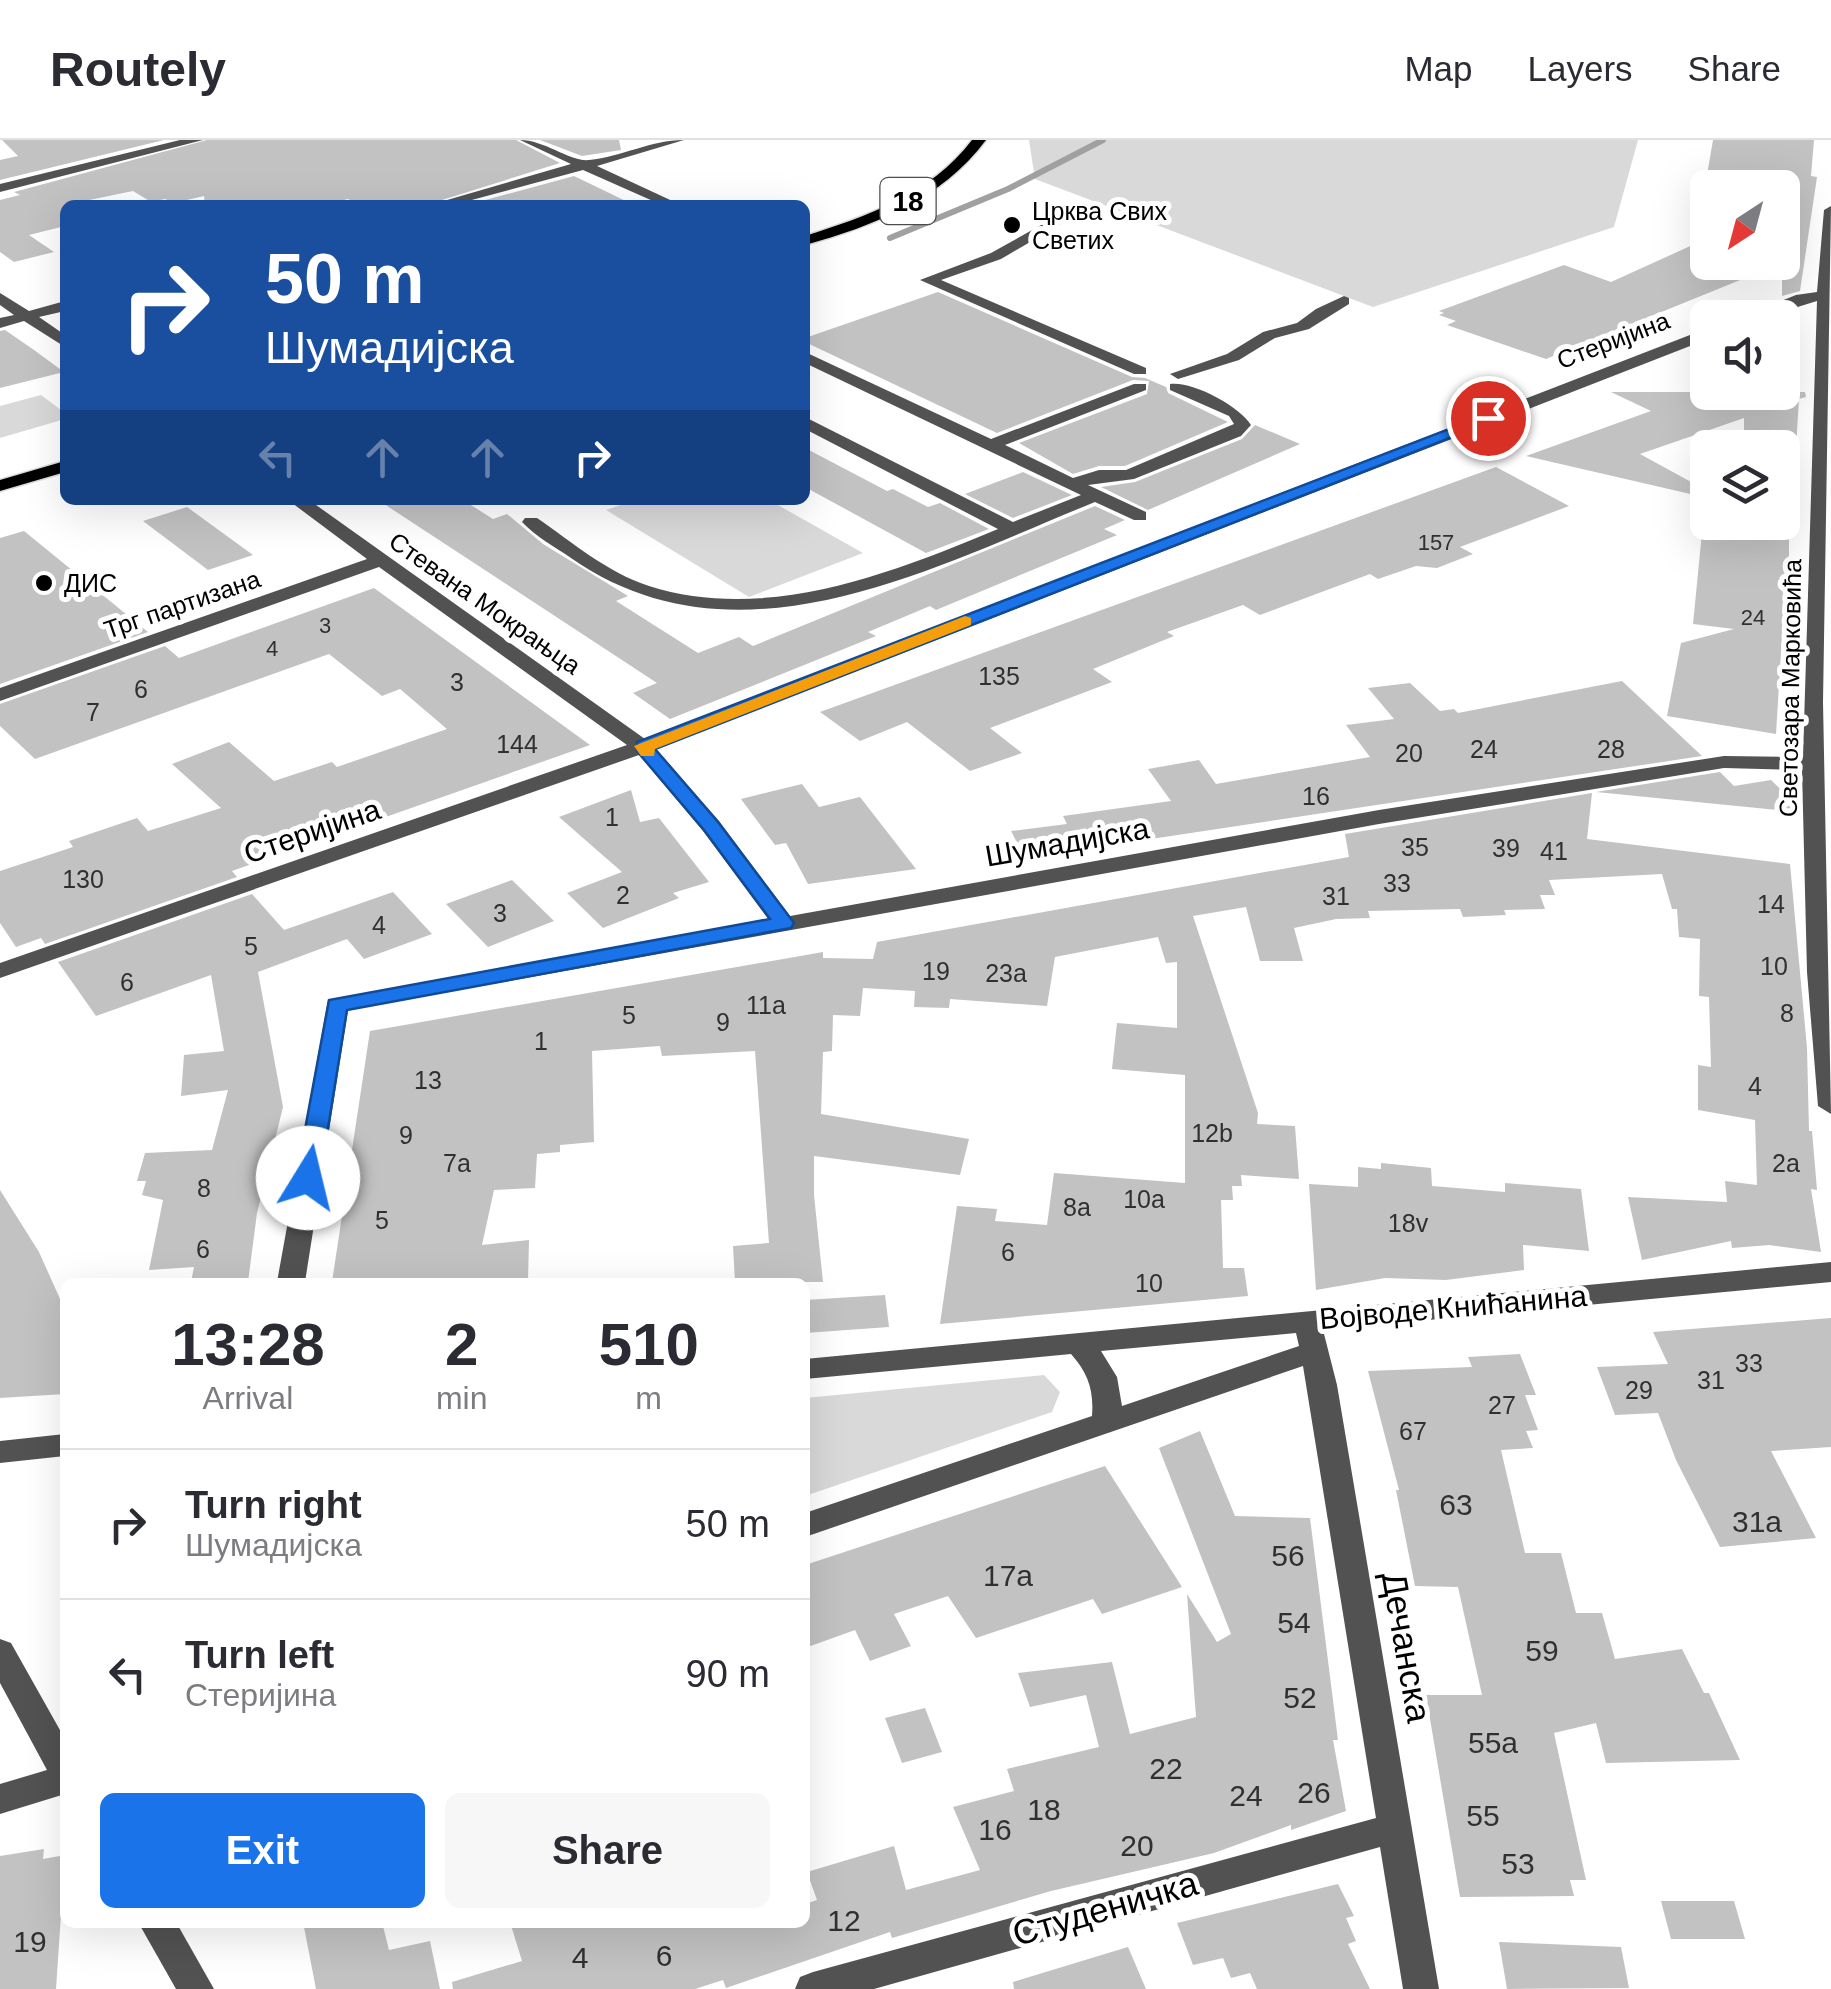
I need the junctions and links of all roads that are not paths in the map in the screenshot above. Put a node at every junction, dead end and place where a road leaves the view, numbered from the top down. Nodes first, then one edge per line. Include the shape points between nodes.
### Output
1 (196, 140) edge
2 (526, 140) edge
3 (677, 140) edge
4 (978, 140) edge
5 (583, 165) junction
6 (0, 188) edge
7 (455, 200) edge
8 (663, 200) edge
9 (1831, 210) edge
10 (1073, 213) dead end
11 (810, 239) edge
12 (1823, 296) junction
13 (0, 298) edge
14 (1796, 300) edge
15 (1344, 301) dead end
16 (60, 307) edge
17 (26, 316) junction
18 (0, 324) edge
19 (60, 339) edge
20 (1690, 340) edge
21 (810, 359) edge
22 (1140, 379) junction
23 (1177, 380) junction
24 (810, 425) edge
25 (990, 445) junction
26 (60, 468) edge
27 (1072, 484) junction
28 (0, 486) edge
29 (1096, 495) junction
30 (305, 505) edge
31 (1140, 516) dead end
32 (530, 522) dead end
33 (1010, 528) junction
34 (381, 560) junction
35 (0, 695) edge
36 (643, 746) junction
37 (1811, 764) junction
38 (783, 923) junction
39 (0, 972) edge
40 (1831, 1106) edge
41 (1831, 1272) edge
42 (291, 1278) edge
43 (1310, 1336) junction
44 (1076, 1342) junction
45 (810, 1369) edge
46 (1106, 1421) junction
47 (60, 1446) edge
48 (0, 1452) edge
49 (810, 1523) edge
50 (0, 1652) edge
51 (60, 1762) edge
52 (60, 1781) edge
53 (0, 1799) edge
54 (1397, 1827) junction
55 (160, 1928) edge
56 (196, 1989) edge
57 (813, 1989) edge
58 (1422, 1989) edge

1 - 6 street
2 - 5 street
3 - 5 street
4 - 11 main road, 18 via 963,162 929,188
5 - 7 street
5 - 8 street
9 - 12 street, Светозара Марковића
10 - 22 street via 996,256 928,280
12 - 14 street
12 - 37 street, Светозара Марковића
13 - 17 street
15 - 23 street via 1303,326 1268,335
16 - 17 street
17 - 18 street
17 - 19 street
20 - 36 street, Стеријина
21 - 25 street
22 - 23 street
22 - 25 street
23 - 27 street via 1244,425 1128,475
24 - 33 street
25 - 27 street
26 - 28 main road
27 - 29 street
29 - 31 street
29 - 33 street
30 - 34 street, Стевана Мокрањца
32 - 33 street via 642,590 732,606 843,592
34 - 35 street, Трг партизана
34 - 36 street, Стевана Мокрањца
36 - 38 street
36 - 39 street, Стеријина
37 - 38 street, Шумадијска via 1724,762
37 - 40 street, Светозара Марковића
38 - 42 street, Шумадијска via 337,1005
41 - 43 street, Војводе Книћанина
43 - 44 street, Војводе Книћанина
43 - 46 street, Војводе Книћанина
43 - 54 street, Дечанска
44 - 45 street, Војводе Книћанина
44 - 46 street via 1104,1377
46 - 49 street, Војводе Книћанина
47 - 48 street
50 - 51 street
52 - 53 street
54 - 57 street, Студеничка
54 - 58 street, Дечанска
55 - 56 street

